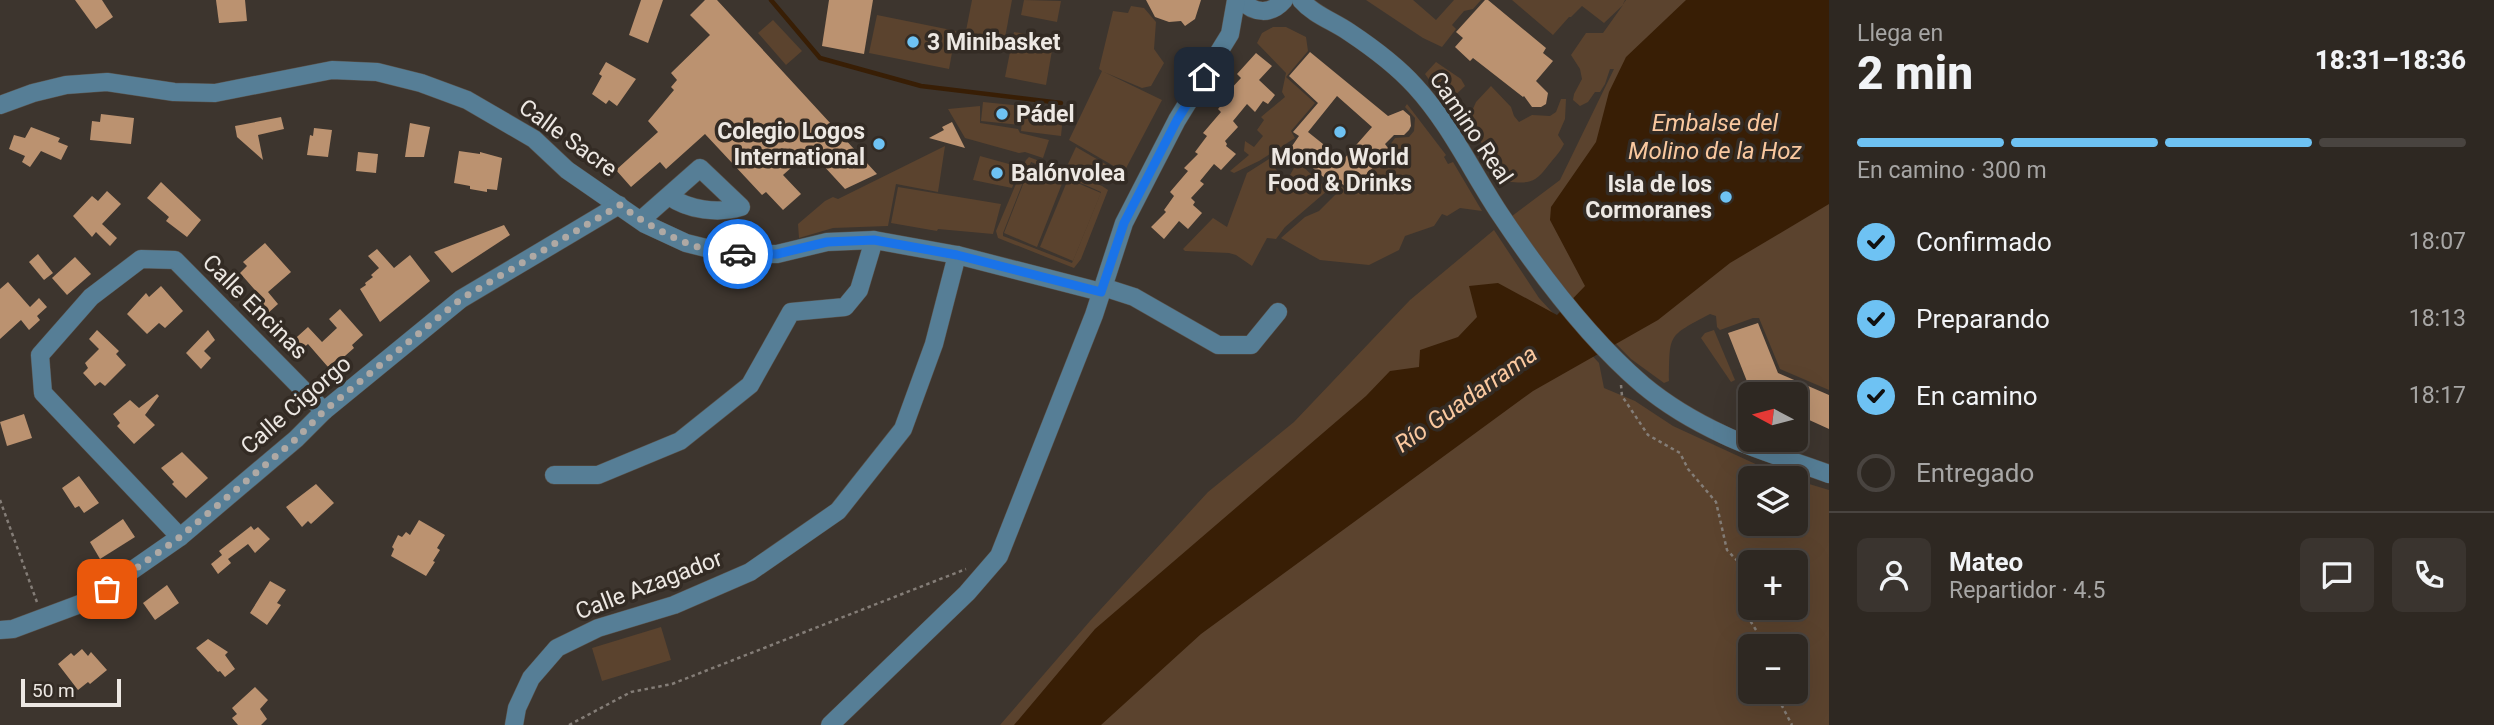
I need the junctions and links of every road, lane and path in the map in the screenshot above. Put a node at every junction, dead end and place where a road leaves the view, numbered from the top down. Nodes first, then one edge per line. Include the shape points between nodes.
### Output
1 (1238, 0) edge
2 (1306, 5) edge
3 (1275, 6) edge
4 (1230, 34) junction
5 (0, 106) edge
6 (669, 196) dead end
7 (620, 205) junction
8 (641, 220) junction
9 (874, 240) junction
10 (957, 255) junction
11 (1102, 290) junction
12 (1278, 312) dead end
13 (1618, 362) junction
14 (324, 411) junction
15 (1829, 474) edge
16 (554, 475) dead end
17 (0, 500) edge
18 (180, 537) junction
19 (1738, 562) edge
20 (974, 566) dead end
21 (43, 618) junction
22 (0, 630) edge
23 (1781, 704) edge
24 (514, 725) edge
25 (569, 725) edge
26 (830, 725) edge
27 (1792, 725) edge

1 - 3 street via 1247,6
1 - 4 street
2 - 3 street, Camino Real
2 - 13 street, Camino Real via 1388,60 1416,87 1537,270
3 - 4 street
4 - 11 street via 1177,120 1124,223
5 - 7 street, Calle Sacre via 66,85 107,82 215,93 332,70 377,72 467,100 534,139 567,170
6 - 8 street
7 - 8 street, Calle Sacre
7 - 14 street, Calle Cigorgo via 461,299
8 - 9 street, Calle Sacre via 686,243 730,254 777,254 827,242
9 - 10 street, Calle Sacre
9 - 16 street via 859,290 845,307 791,312 750,386 680,441 598,474
10 - 11 street, Calle Sacre
10 - 24 street, Calle Azagador via 934,344 903,429 838,511 750,572 674,606 598,628 557,648 530,678
11 - 12 street, Calle Sacre via 1134,297 1217,345 1251,345
11 - 26 street via 999,556 967,593
13 - 15 street, Camino Real via 1674,408 1726,436
13 - 19 path via 1622,396 1648,435 1680,453 1716,502 1727,550
14 - 18 street, Calle Cigorgo
14 - 18 street, Calle Encinas via 175,260 141,259 91,297 40,355 43,393
17 - 21 path
18 - 21 street, Calle Cigorgo via 88,601
20 - 25 path via 673,684 631,692
21 - 22 street, Calle Cigorgo
23 - 27 path

